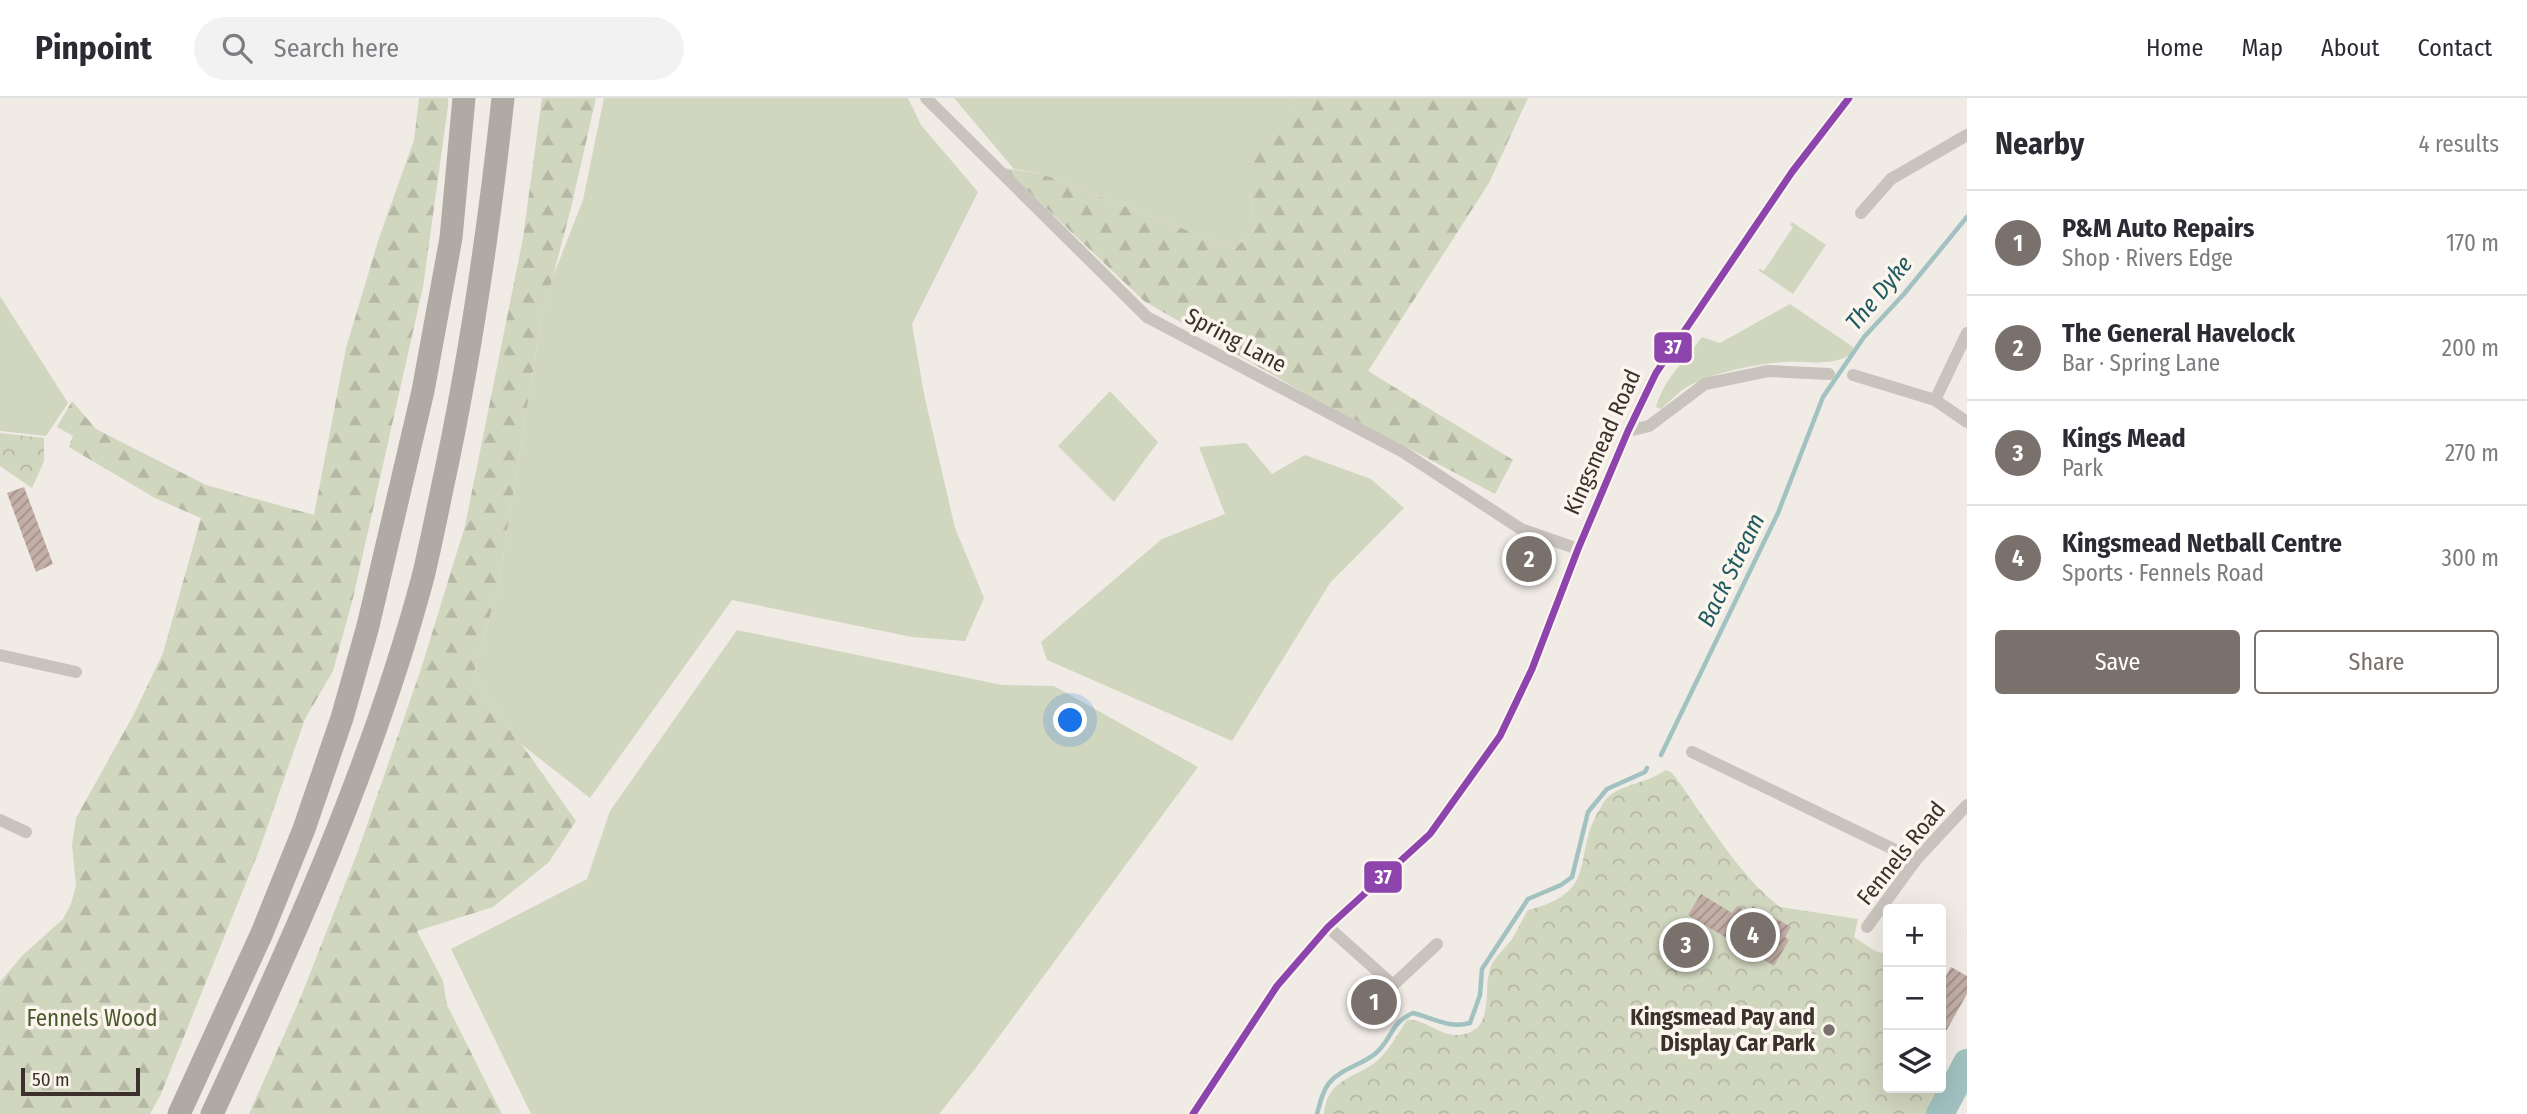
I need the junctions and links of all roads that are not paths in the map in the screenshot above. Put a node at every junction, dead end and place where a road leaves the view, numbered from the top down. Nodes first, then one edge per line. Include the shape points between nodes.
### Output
1 (464, 98) edge
2 (503, 98) edge
3 (926, 98) edge
4 (1849, 98) edge
5 (1967, 135) edge
6 (1861, 213) dead end
7 (1967, 333) edge
8 (1829, 374) dead end
9 (1853, 376) dead end
10 (1935, 400) junction
11 (1967, 422) edge
12 (1628, 431) junction
13 (1578, 549) junction
14 (0, 655) edge
15 (76, 672) dead end
16 (1692, 752) dead end
17 (1967, 805) edge
18 (2, 825) edge
19 (26, 832) dead end
20 (1916, 860) junction
21 (1328, 926) junction
22 (1867, 928) dead end
23 (1437, 944) dead end
24 (179, 1114) edge
25 (212, 1114) edge
26 (1193, 1114) edge

1 - 24 highway via 451,238 423,391 368,626 304,829
2 - 25 highway via 490,216 457,415 423,577 358,775 295,935
3 - 13 street, Spring Lane via 1147,317 1404,452 1521,529
4 - 12 street, Kingsmead Road via 1792,172 1656,373
5 - 6 street via 1891,179
7 - 10 street
8 - 12 street via 1768,371 1705,384 1649,426
9 - 10 street
10 - 11 street
12 - 13 street, Kingsmead Road
13 - 21 street, Kingsmead Road via 1532,669 1500,736 1430,834
14 - 15 street
16 - 20 street
17 - 20 street, Fennels Road
18 - 19 street
20 - 22 street, Fennels Road
21 - 23 street via 1393,985
21 - 26 street, Kingsmead Road via 1277,986

